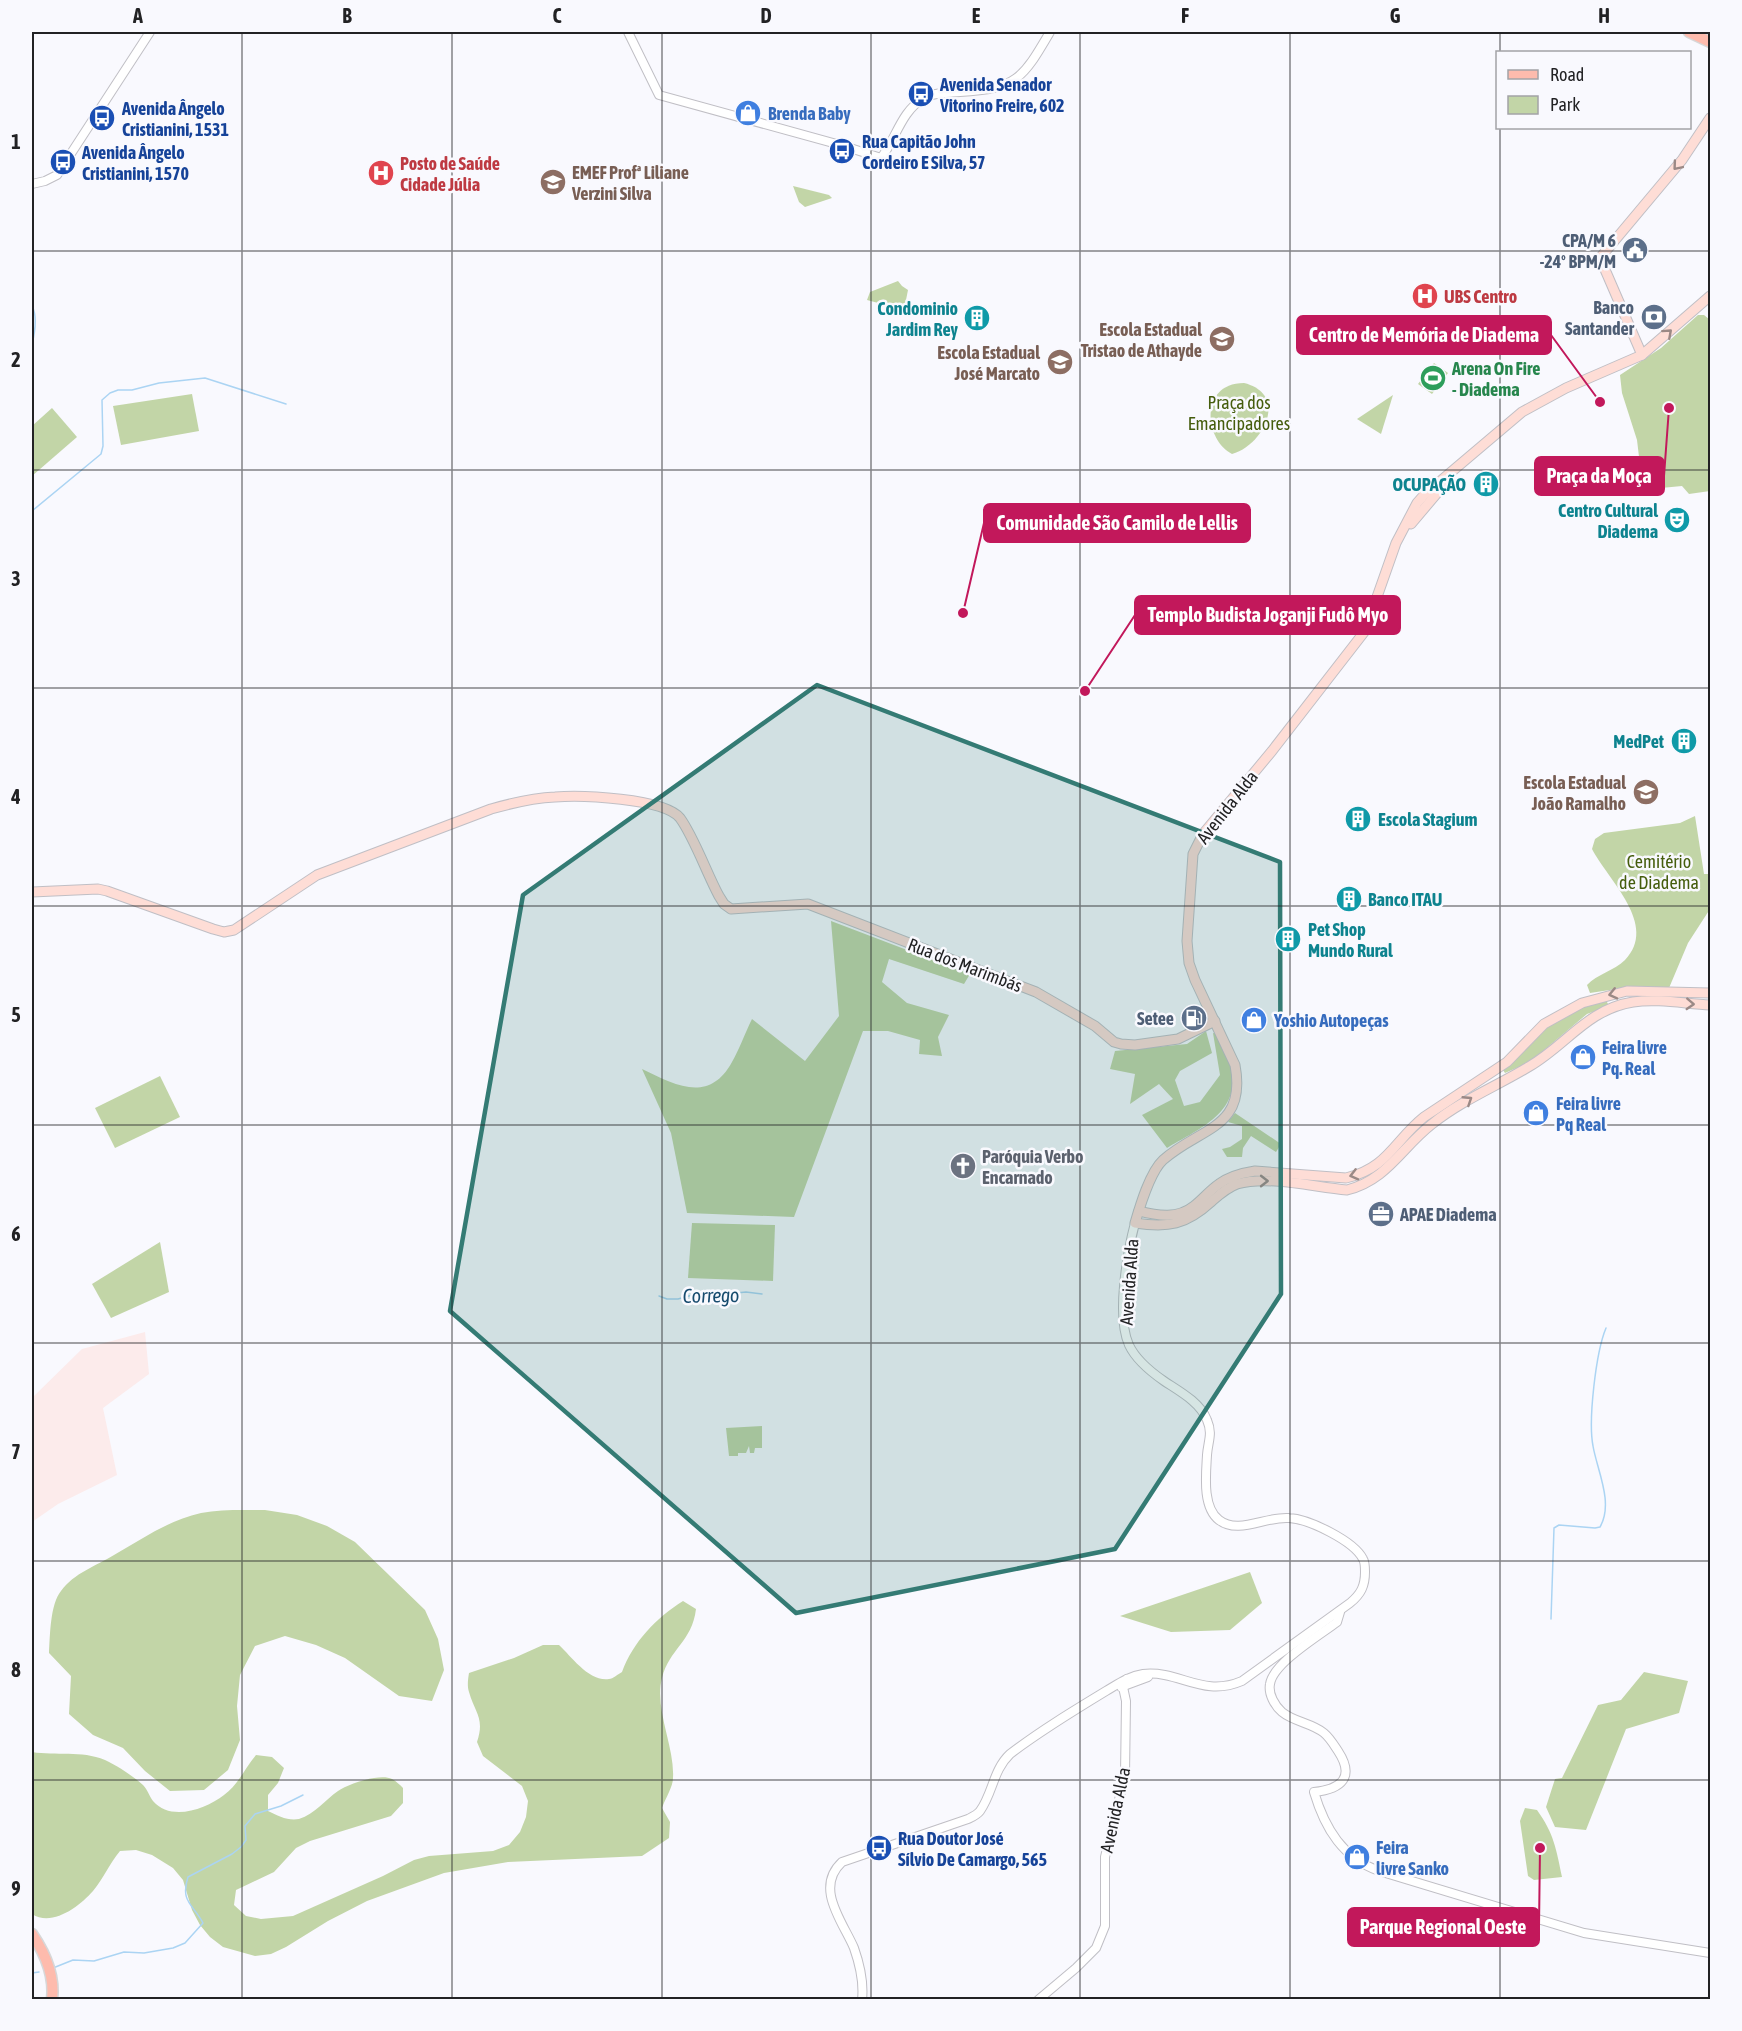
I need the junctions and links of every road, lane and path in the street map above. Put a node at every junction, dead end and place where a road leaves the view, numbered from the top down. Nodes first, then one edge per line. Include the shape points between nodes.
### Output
1 (150, 32) edge
2 (628, 32) edge
3 (1050, 32) edge
4 (1689, 32) edge
5 (1707, 40) edge
6 (1710, 49) edge
7 (1710, 118) edge
8 (32, 184) edge
9 (1710, 296) edge
10 (1642, 355) junction
11 (1457, 468) junction
12 (1424, 495) junction
13 (1418, 514) junction
14 (1396, 543) junction
15 (32, 892) edge
16 (1710, 993) edge
17 (1710, 1005) edge
18 (1101, 1017) dead end
19 (1215, 1021) junction
20 (1095, 1026) junction
21 (1139, 1211) junction
22 (1135, 1223) junction
23 (1340, 1612) junction
24 (1127, 1683) junction
25 (32, 1934) edge
26 (1710, 1953) edge
27 (52, 2000) edge
28 (862, 2000) edge
29 (1038, 2000) edge

1 - 8 street via 57,175
2 - 3 street via 659,95 881,158 918,102 928,96 992,88 1015,80 1029,68
4 - 5 main road
5 - 6 main road
7 -> 10 main road via 1682,160 1600,258
10 -> 9 main road, Avenida Alda
10 - 11 main road, Avenida Alda via 1578,382 1522,412
11 - 12 main road, Avenida Alda
11 - 13 main road, Avenida Alda
12 - 13 main road
12 - 14 main road, Avenida Alda
13 - 14 main road, Avenida Alda
14 - 19 main road, Avenida Alda via 1365,631 1203,834 1196,848 1187,941 1189,963
15 - 20 main road, Rua dos Marimbás via 99,889 224,932 245,924 293,889 329,870 480,813 529,800 578,796 648,804 679,818 719,897 731,909 808,904 1036,992
16 -> 21 main road via 1627,991 1582,1003 1544,1024 1507,1062 1413,1125 1383,1160 1361,1174 1346,1178 1242,1173 1217,1185 1185,1212 1159,1215
22 -> 17 main road via 1177,1224 1228,1189 1249,1181 1347,1190 1357,1187 1380,1175 1431,1124 1481,1091 1531,1066 1593,1016 1633,1002
18 - 20 main road
19 - 20 main road, Rua dos Marimbás via 1178,1039 1126,1045
19 - 21 main road, Avenida Alda via 1235,1065 1236,1101 1217,1124 1163,1160
21 - 22 main road, Avenida Alda
22 - 23 street, Avenida Alda via 1128,1254 1124,1332 1138,1359 1206,1416 1211,1442 1207,1454 1208,1507 1219,1520 1236,1527 1295,1518 1351,1544 1364,1560 1365,1581 1360,1595
23 - 24 street, Avenida Alda via 1242,1681 1229,1686 1213,1687 1144,1674
23 - 26 street via 1337,1622 1286,1661 1269,1685 1276,1706 1324,1733 1345,1763 1346,1776 1341,1783 1314,1792 1323,1816 1348,1854 1369,1868 1584,1933
24 - 28 street, Avenida Alda via 1109,1690 1010,1754 996,1773 979,1813 859,1854 838,1865 831,1881 832,1903 857,1956
24 - 29 street, Avenida Alda via 1125,1775 1104,1857 1106,1915 1102,1937 1076,1968
25 - 27 main road via 49,1969

